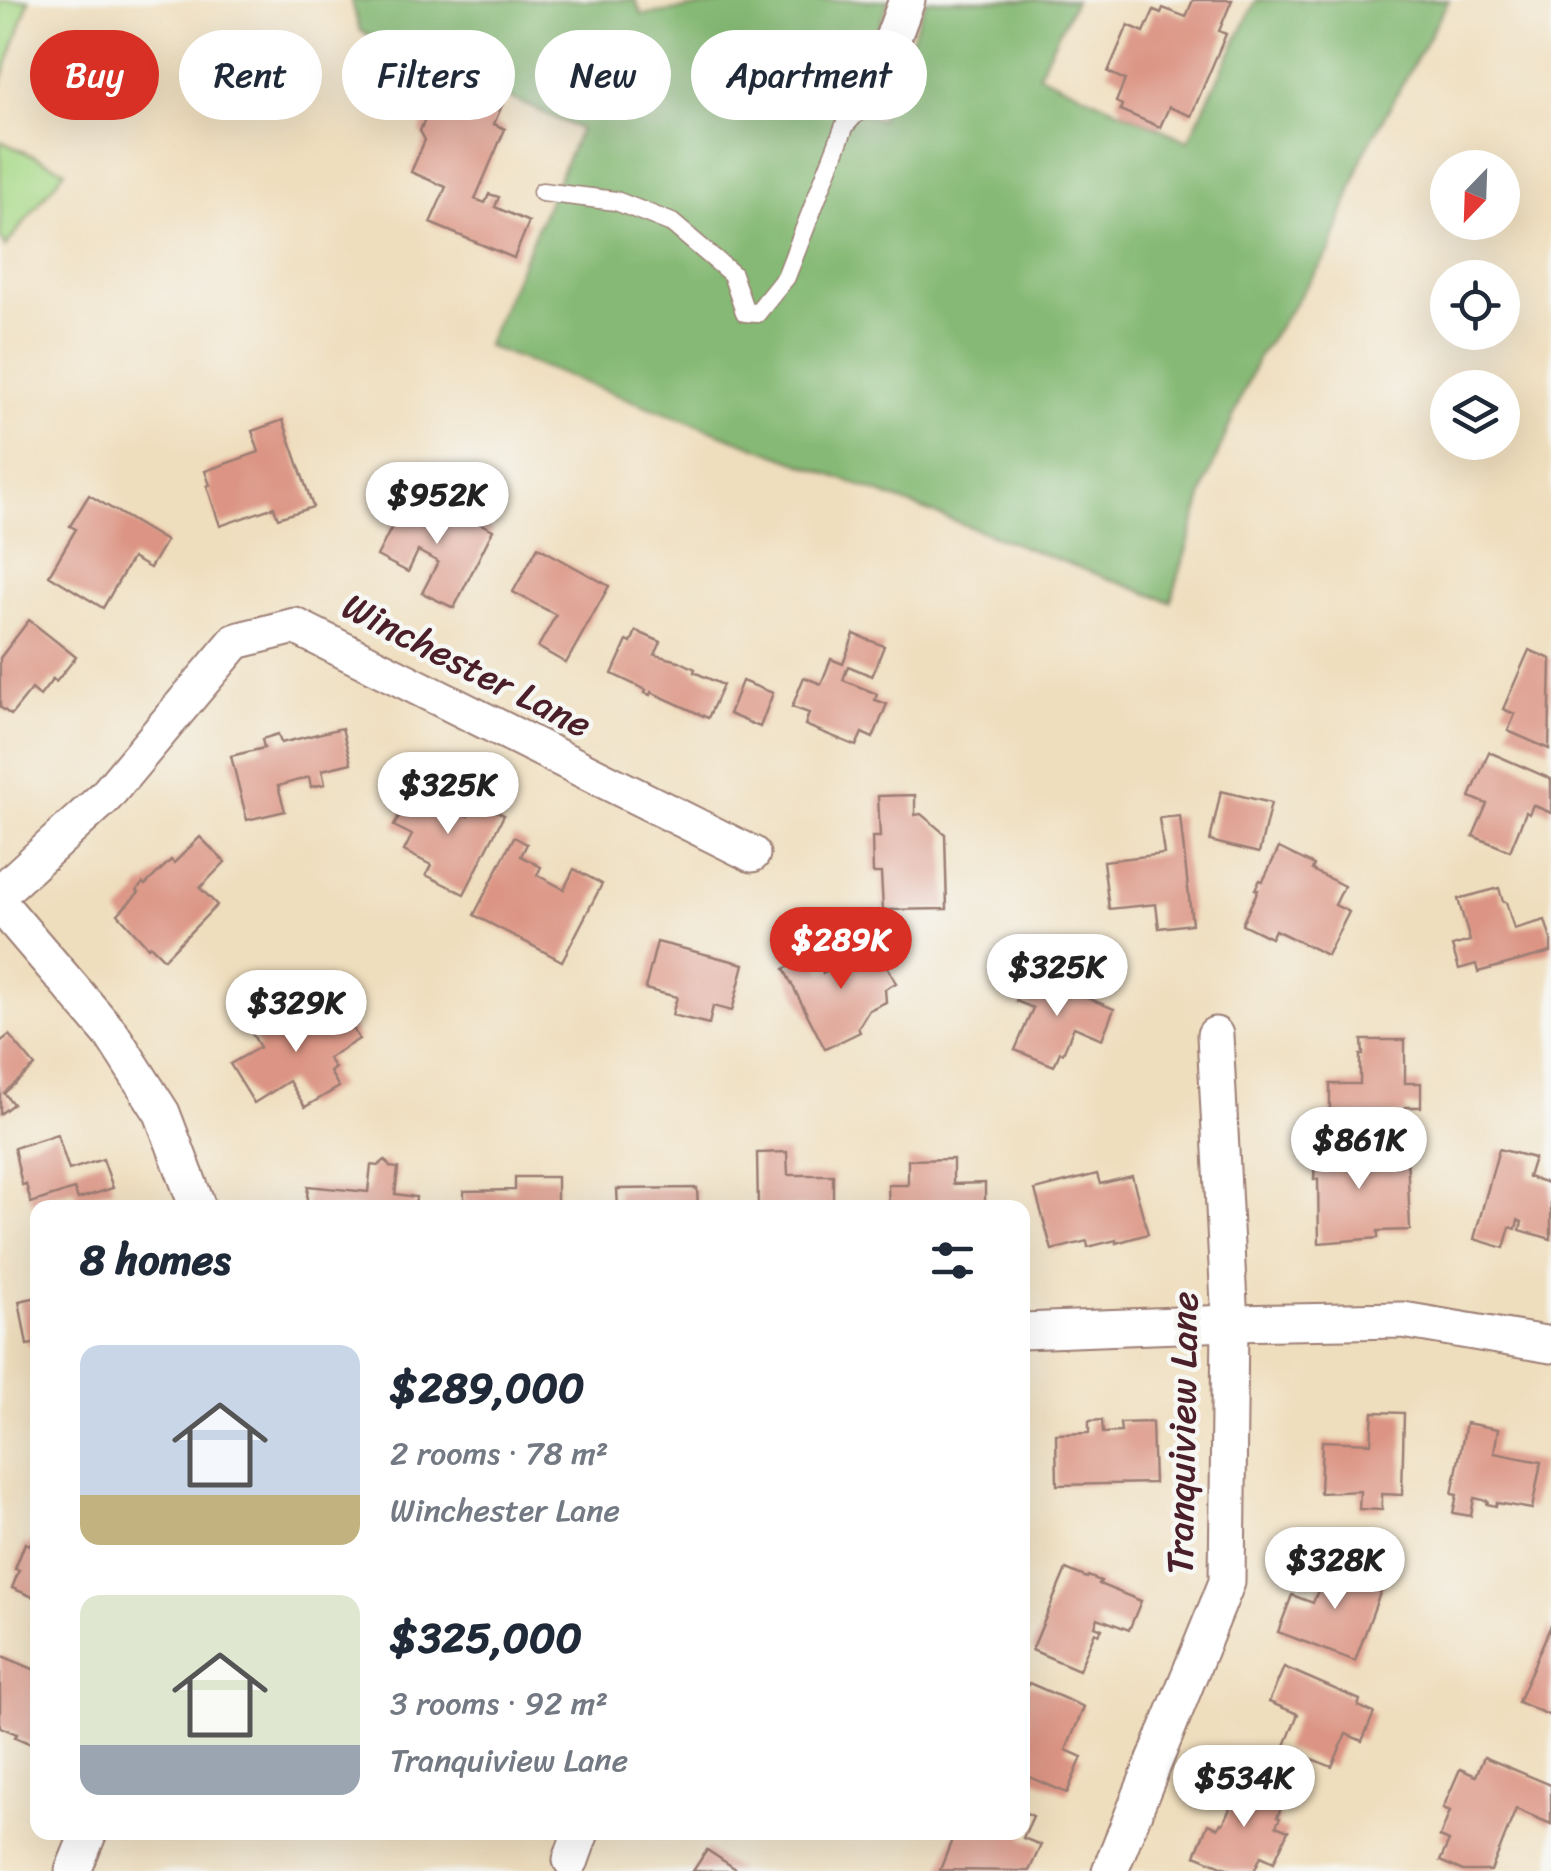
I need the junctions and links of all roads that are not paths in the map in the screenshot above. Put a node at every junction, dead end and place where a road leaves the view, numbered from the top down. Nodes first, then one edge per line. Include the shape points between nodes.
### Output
1 (908, 0) edge
2 (896, 30) edge
3 (849, 120) edge
4 (542, 192) dead end
5 (752, 854) dead end
6 (0, 893) edge
7 (0, 904) edge
8 (1215, 1035) dead end
9 (195, 1200) edge
10 (1230, 1323) junction
11 (1030, 1331) edge
12 (1551, 1345) edge
13 (86, 1840) edge
14 (73, 1871) edge
15 (1110, 1871) edge

1 - 2 street
3 - 4 lane via 786,276 758,314 745,312 732,274 672,223 616,201
5 - 6 street, Winchester Lane via 294,626 236,641 105,797
7 - 9 street via 112,1035 162,1113
8 - 10 street, Tranquiview Lane
10 - 11 street
10 - 12 street via 1403,1320
10 - 15 street, Tranquiview Lane via 1227,1582
13 - 14 street

